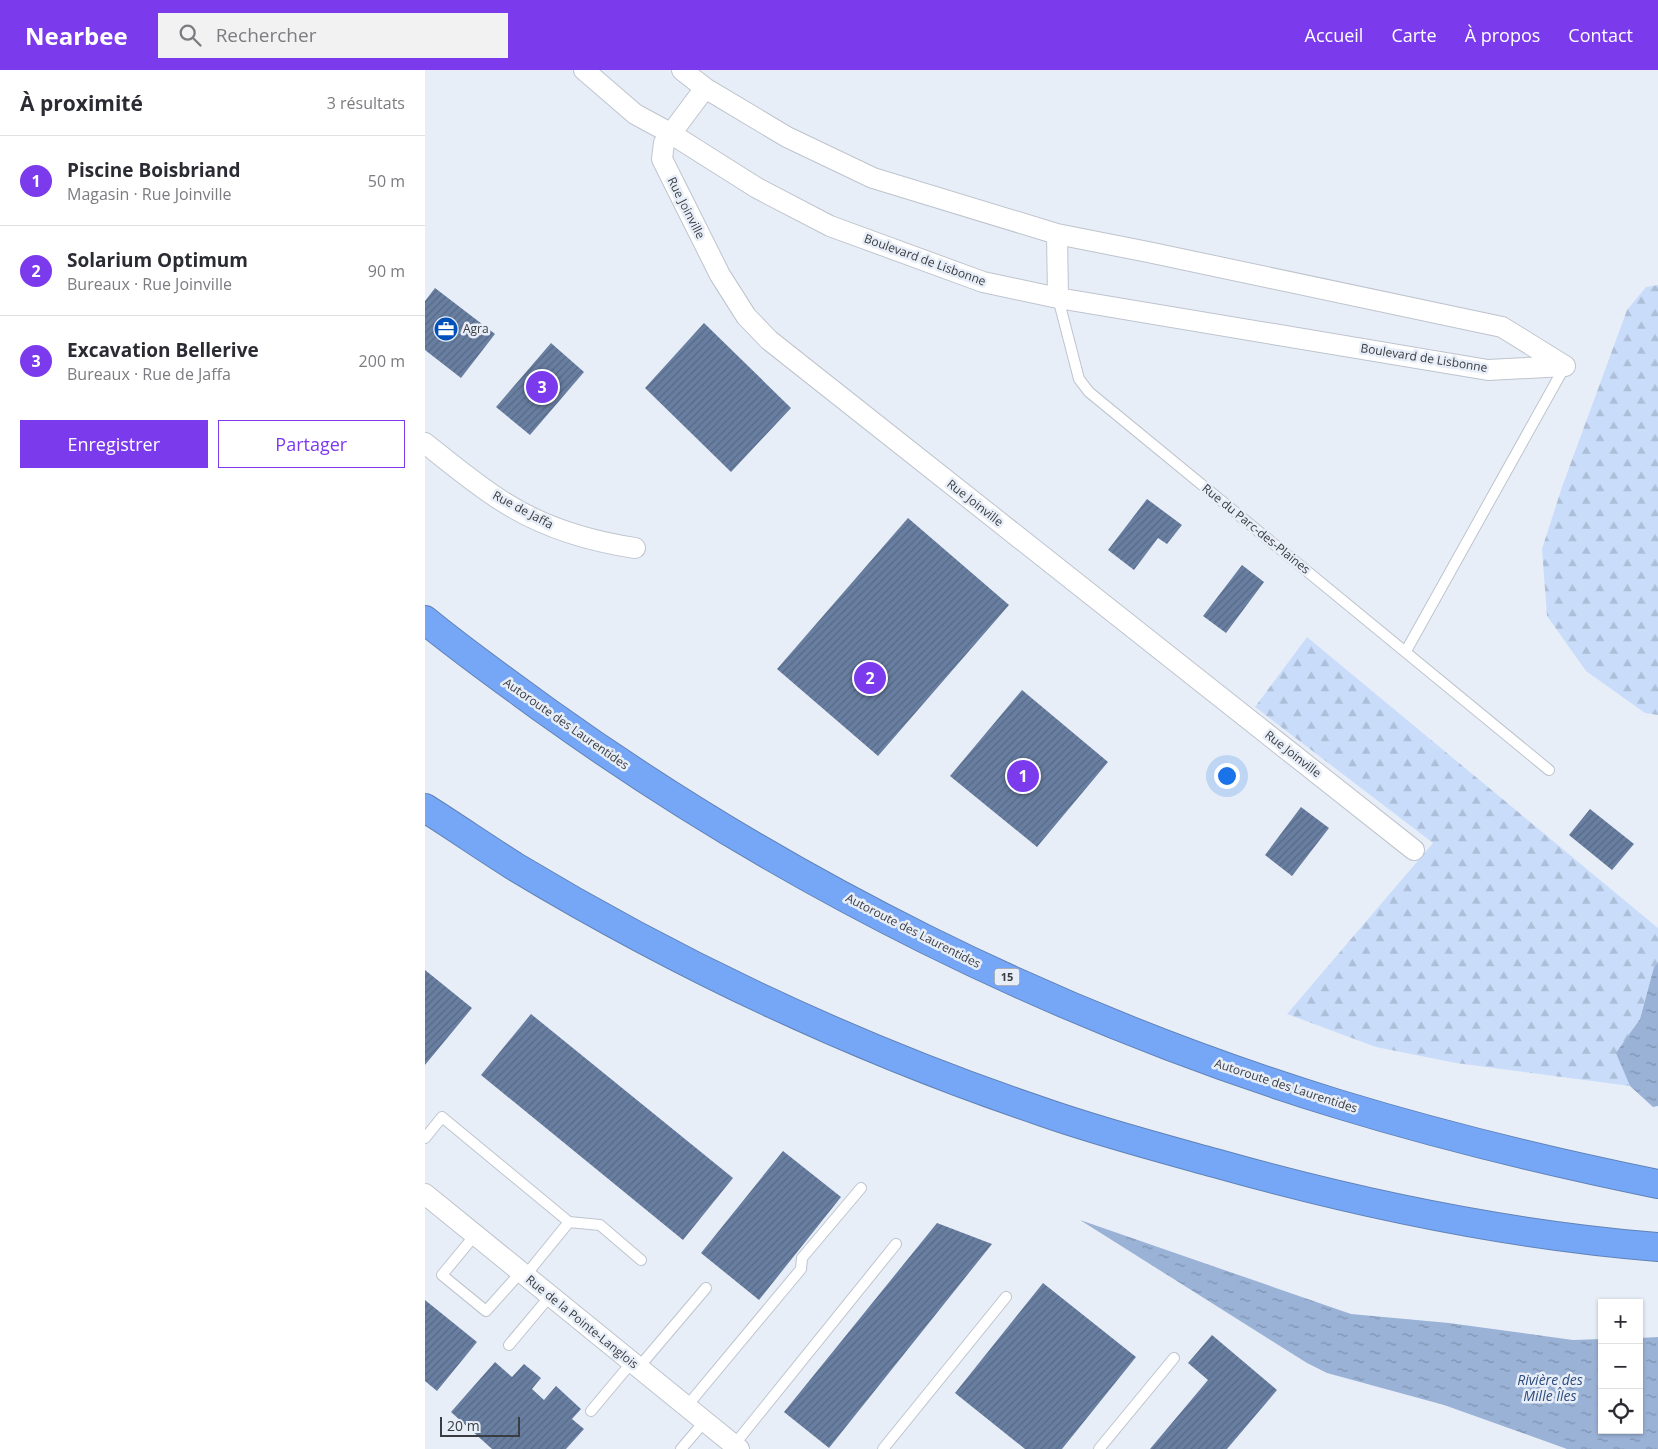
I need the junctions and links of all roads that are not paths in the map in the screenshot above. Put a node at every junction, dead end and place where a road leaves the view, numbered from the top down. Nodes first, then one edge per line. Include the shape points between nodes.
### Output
1 (584, 70) edge
2 (681, 70) edge
3 (705, 88) junction
4 (670, 133) junction
5 (1057, 234) junction
6 (1058, 298) junction
7 (1565, 366) junction
8 (425, 443) edge
9 (635, 548) dead end
10 (425, 620) edge
11 (1406, 651) junction
12 (1549, 770) dead end
13 (425, 808) edge
14 (1414, 850) dead end
15 (425, 1138) edge
16 (1658, 1184) edge
17 (861, 1188) dead end
18 (425, 1194) edge
19 (569, 1222) junction
20 (475, 1235) junction
21 (896, 1244) dead end
22 (1658, 1247) edge
23 (641, 1260) dead end
24 (523, 1274) junction
25 (706, 1288) dead end
26 (550, 1296) junction
27 (1006, 1297) dead end
28 (509, 1345) dead end
29 (1174, 1358) dead end
30 (635, 1365) junction
31 (687, 1406) junction
32 (591, 1411) dead end
33 (705, 1421) junction
34 (737, 1447) edge
35 (681, 1449) edge
36 (883, 1449) edge
37 (1099, 1449) edge

1 - 4 street, Boulevard de Lisbonne via 635,114
2 - 3 street
3 - 4 street, Rue Joinville
3 - 5 street via 787,137 873,178
4 - 6 street, Boulevard de Lisbonne via 757,188 830,226 983,282
4 - 14 street, Rue Joinville via 664,142 662,159 720,275 747,316 769,340
5 - 6 street, Rue du Parc-des-Plaines
5 - 7 street via 1502,327
6 - 7 street, Boulevard de Lisbonne via 1488,370
6 - 11 lane, Rue du Parc-des-Plaines via 1079,379 1089,392
7 - 11 lane
8 - 9 street, Rue de Jaffa via 478,485 536,520 583,537
10 - 16 highway, Autoroute des Laurentides / 15 via 615,759 709,819 867,909 1039,992 1202,1058 1338,1104 1505,1150
11 - 12 lane, Rue du Parc-des-Plaines
13 - 22 highway via 531,875 728,982 903,1059 1041,1112 1224,1166 1372,1203 1537,1234
15 - 19 lane via 442,1117
17 - 31 lane via 802,1258 801,1269
18 - 20 street, Rue de la Pointe-Langlois
19 - 23 lane via 600,1224
19 - 24 lane
20 - 24 street, Rue de la Pointe-Langlois
20 - 24 lane via 442,1275 486,1311
21 - 34 lane
24 - 26 street, Rue de la Pointe-Langlois
25 - 30 lane
26 - 28 lane
26 - 30 street, Rue de la Pointe-Langlois
27 - 36 lane
29 - 37 lane
30 - 31 street, Rue de la Pointe-Langlois
30 - 32 lane
31 - 33 street, Rue de la Pointe-Langlois
33 - 34 street, Rue de la Pointe-Langlois
33 - 35 lane

